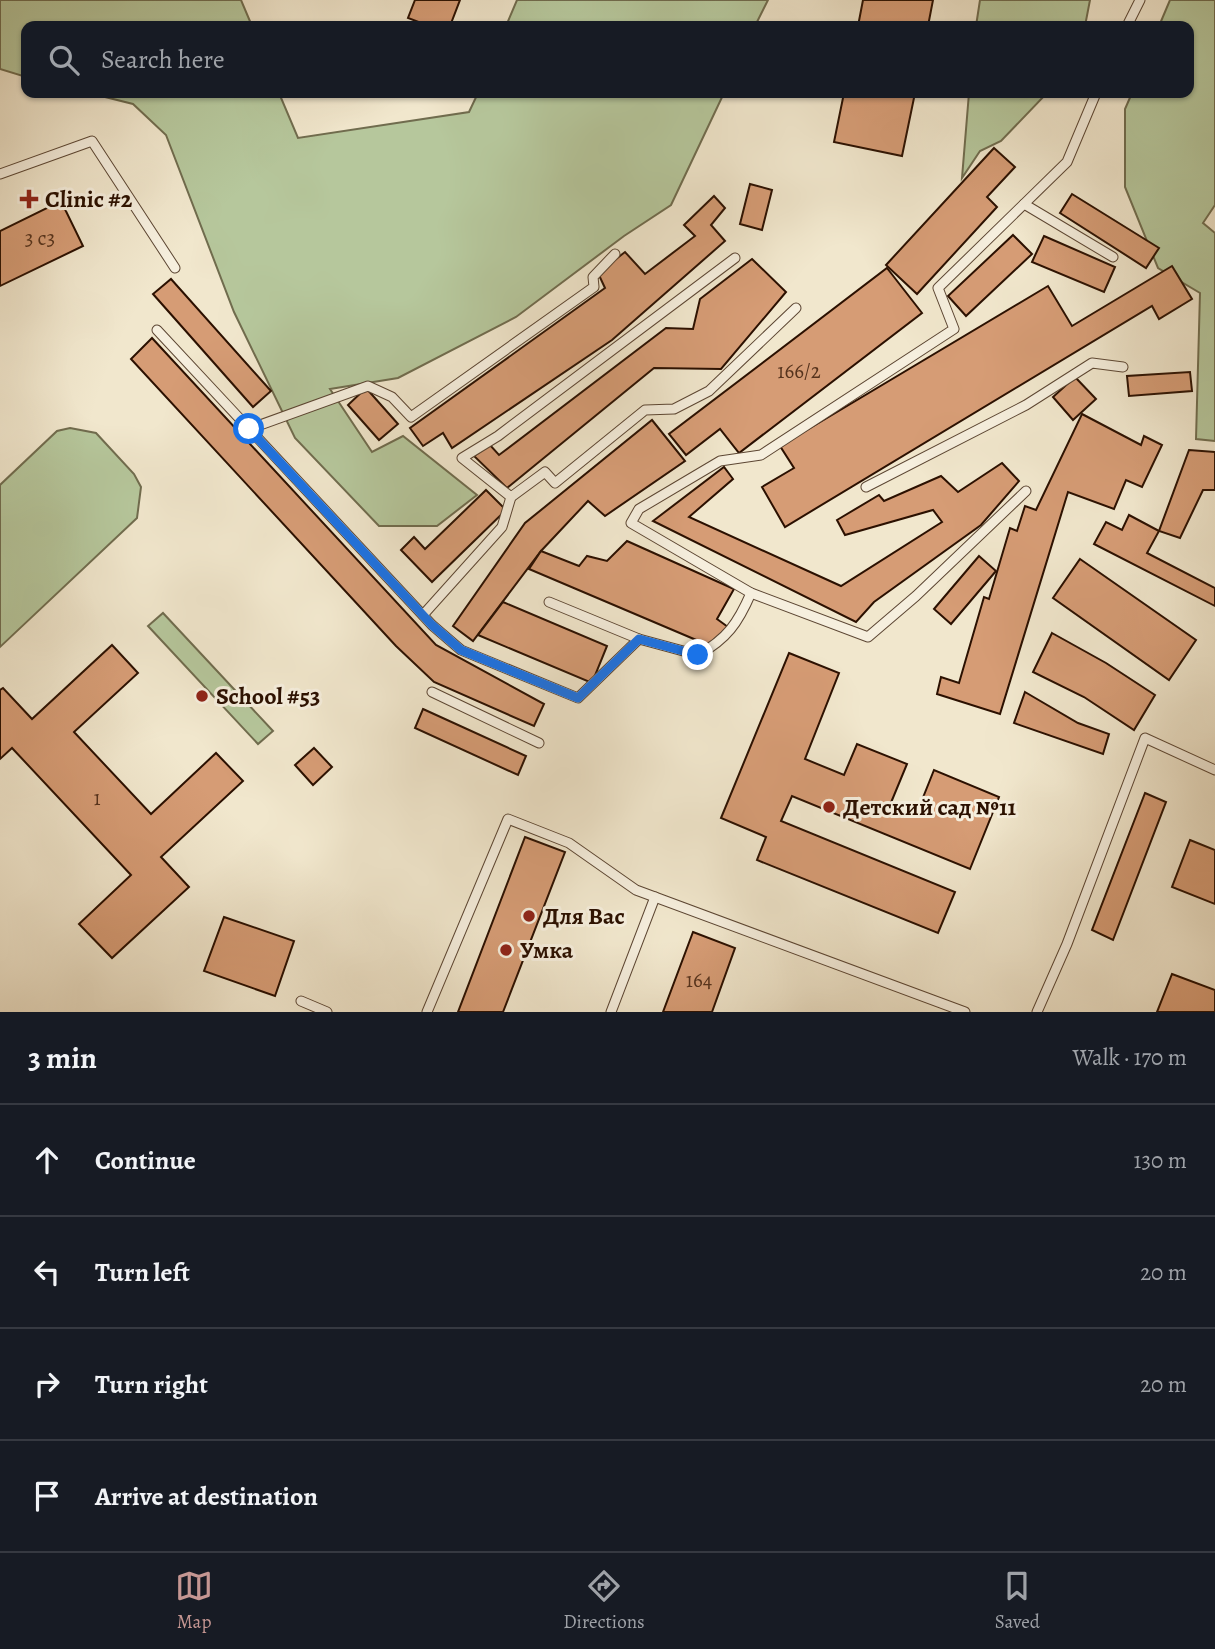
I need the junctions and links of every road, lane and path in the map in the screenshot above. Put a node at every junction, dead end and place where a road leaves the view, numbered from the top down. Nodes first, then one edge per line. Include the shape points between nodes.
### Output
1 (1140, 0) edge
2 (1130, 21) edge
3 (1094, 98) edge
4 (0, 174) edge
5 (1024, 204) junction
6 (615, 254) dead end
7 (1113, 257) dead end
8 (735, 258) dead end
9 (175, 268) dead end
10 (796, 308) dead end
11 (157, 330) dead end
12 (1123, 368) dead end
13 (249, 429) junction
14 (866, 487) dead end
15 (1026, 491) dead end
16 (511, 497) junction
17 (751, 593) junction
18 (549, 601) dead end
19 (423, 615) junction
20 (639, 639) junction
21 (432, 692) dead end
22 (540, 743) dead end
23 (1215, 770) edge
24 (655, 897) junction
25 (301, 1001) dead end
26 (327, 1012) edge
27 (427, 1012) edge
28 (611, 1012) edge
29 (965, 1012) edge
30 (1037, 1012) edge

1 - 2 lane
3 - 5 lane via 1067,162
4 - 9 lane via 92,141
5 - 7 lane
5 - 17 lane via 938,288 954,329 761,455 720,461 639,509 631,523
6 - 13 lane via 593,277 594,287 411,417 393,397 368,386
8 - 16 lane via 498,436 462,458
10 - 16 lane via 709,390 674,409 645,410 555,482 545,472
11 - 13 lane
12 - 14 lane via 1092,363 1026,405
13 - 19 lane
15 - 17 lane via 868,637
16 - 19 lane via 502,527
17 - 20 lane via 738,623 698,655
18 - 20 lane
19 - 20 lane via 461,650 578,698
21 - 22 lane
23 - 30 lane via 1145,738
24 - 27 lane via 636,890 569,842 508,819
24 - 28 lane
24 - 29 lane
25 - 26 lane

